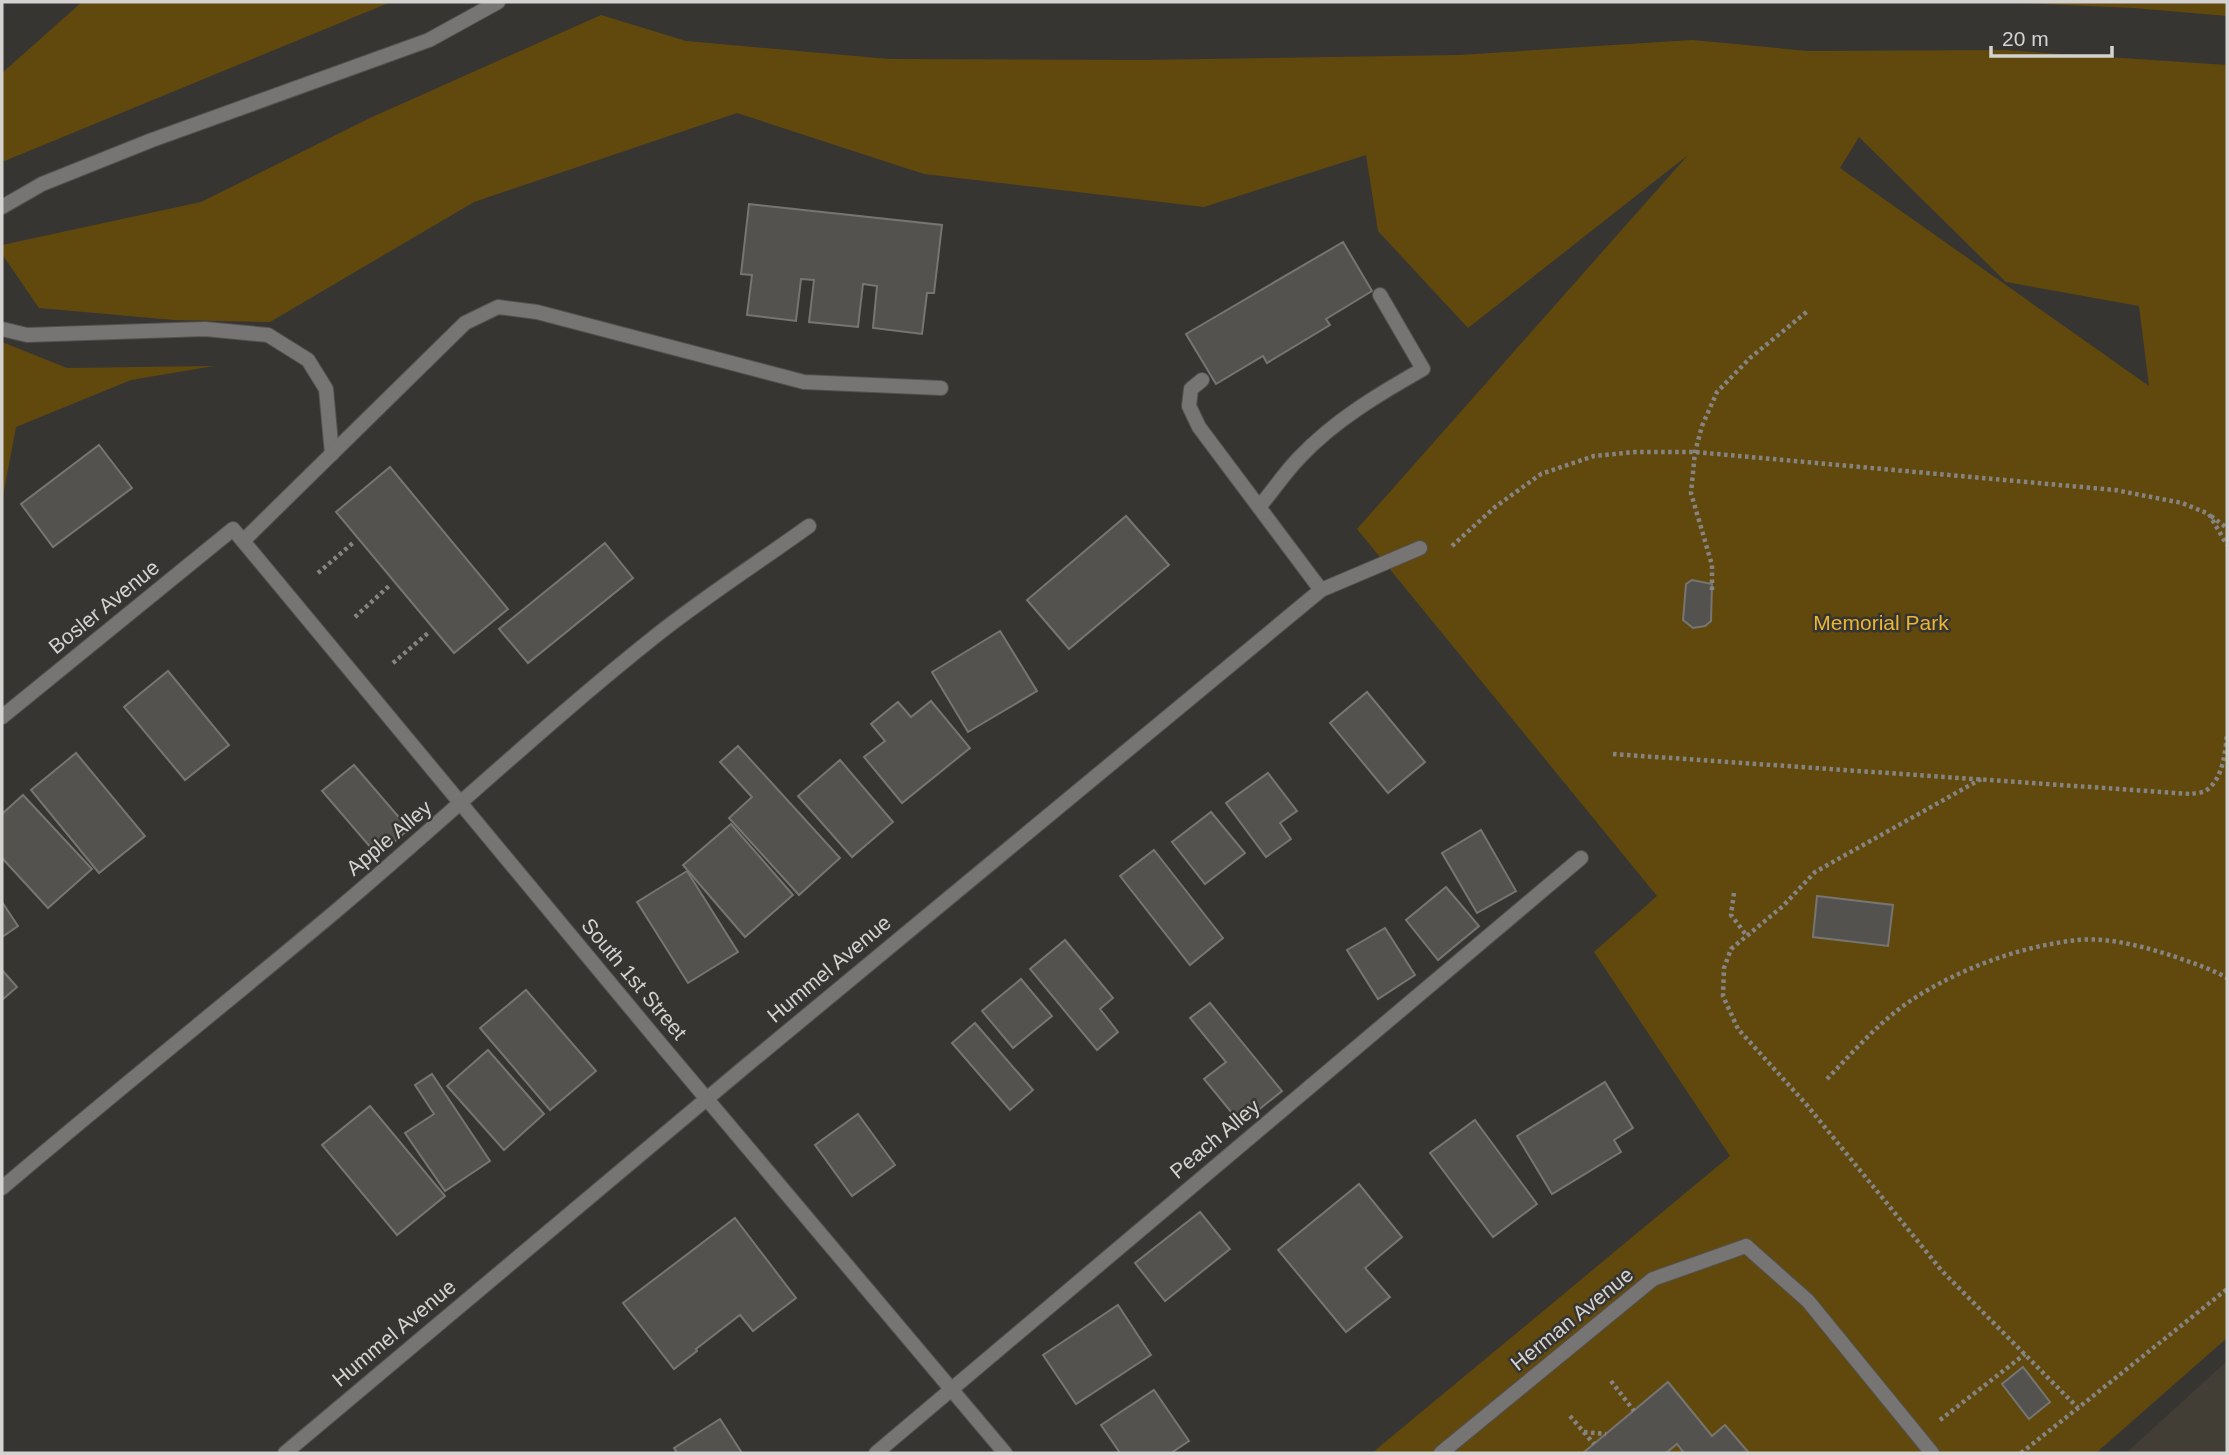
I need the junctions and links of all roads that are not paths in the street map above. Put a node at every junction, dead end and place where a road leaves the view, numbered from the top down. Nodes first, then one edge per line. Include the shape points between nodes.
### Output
1 (498, 2) edge
2 (2, 207) edge
3 (1380, 295) dead end
4 (2, 329) edge
5 (1202, 380) dead end
6 (941, 388) dead end
7 (332, 454) junction
8 (1259, 507) junction
9 (809, 526) dead end
10 (233, 529) joint
11 (243, 541) junction
12 (1420, 548) dead end
13 (1321, 590) junction
14 (2, 718) edge
15 (461, 804) junction
16 (1581, 858) dead end
17 (706, 1099) junction
18 (2, 1188) edge
19 (950, 1389) junction
20 (285, 1453) edge
21 (876, 1453) edge
22 (1005, 1453) edge
23 (1441, 1453) edge
24 (1932, 1453) edge

1 - 2 street via 429,40 152,140 42,184
3 - 8 street via 1423,369 1339,422 1300,457
4 - 7 street via 27,335 205,329 268,335 308,360 326,389
5 - 8 street via 1191,389 1189,406 1199,427
6 - 7 street via 804,382 537,312 498,307 466,323
7 - 11 street
8 - 13 street
9 - 15 street, Apple Alley via 660,632
10 - 11 street, South 1st Street
10 - 14 street, Bosler Avenue
11 - 15 street, South 1st Street
12 - 13 street, Hummel Avenue
13 - 17 street, Hummel Avenue
15 - 17 street, South 1st Street
15 - 18 street, Apple Alley
16 - 19 street, Peach Alley
17 - 19 street, South 1st Street
17 - 20 street, Hummel Avenue
19 - 21 street, Peach Alley
19 - 22 street, South 1st Street
23 - 24 street, Herman Avenue via 1653,1279 1746,1246 1808,1301

